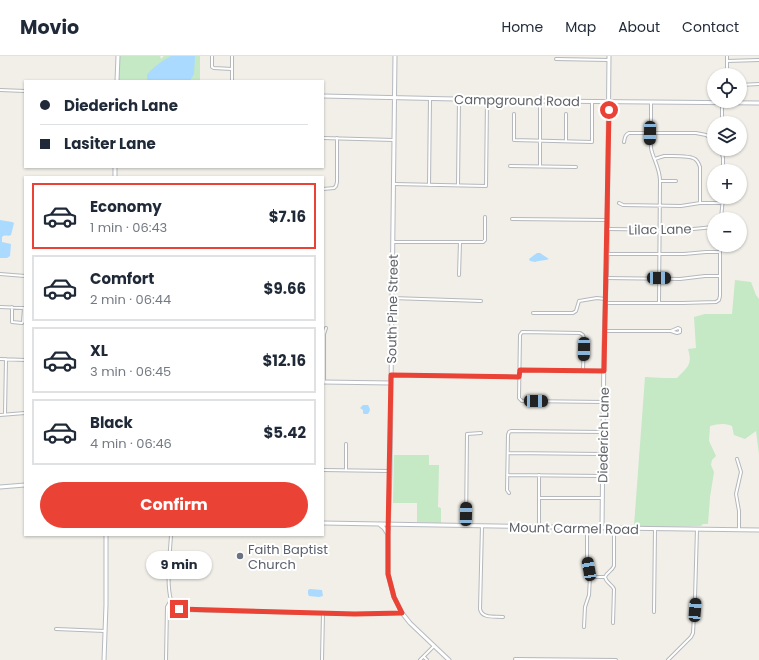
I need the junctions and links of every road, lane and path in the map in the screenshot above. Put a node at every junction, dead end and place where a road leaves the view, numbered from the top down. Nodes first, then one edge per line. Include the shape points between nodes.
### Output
1 (118, 56) edge
2 (212, 56) edge
3 (232, 56) edge
4 (395, 56) edge
5 (727, 56) edge
6 (609, 58) edge
7 (556, 59) dead end
8 (759, 60) edge
9 (727, 61) junction
10 (727, 68) edge
11 (232, 69) junction
12 (117, 80) edge
13 (232, 80) edge
14 (759, 84) edge
15 (747, 85) edge
16 (0, 90) edge
17 (24, 91) edge
18 (324, 96) edge
19 (395, 97) junction
20 (430, 98) junction
21 (459, 99) junction
22 (487, 100) junction
23 (540, 101) junction
24 (592, 102) junction
25 (609, 102) junction
26 (651, 102) junction
27 (707, 103) edge
28 (747, 103) edge
29 (759, 103) edge
30 (514, 114) dead end
31 (566, 114) dead end
32 (650, 133) junction
33 (707, 136) edge
34 (324, 138) edge
35 (337, 138) junction
36 (394, 140) junction
37 (540, 141) junction
38 (566, 141) junction
39 (624, 142) dead end
40 (654, 159) junction
41 (510, 166) dead end
42 (540, 166) junction
43 (576, 167) dead end
44 (660, 180) junction
45 (676, 181) dead end
46 (394, 184) junction
47 (429, 185) junction
48 (458, 185) junction
49 (324, 189) edge
50 (619, 203) dead end
51 (700, 203) junction
52 (707, 203) edge
53 (660, 205) junction
54 (485, 217) dead end
55 (512, 219) dead end
56 (607, 220) junction
57 (707, 228) edge
58 (607, 229) junction
59 (660, 230) junction
60 (393, 242) junction
61 (460, 242) junction
62 (707, 252) edge
63 (720, 252) edge
64 (607, 254) junction
65 (660, 254) junction
66 (0, 274) edge
67 (459, 275) dead end
68 (24, 276) edge
69 (720, 276) junction
70 (606, 278) junction
71 (659, 278) junction
72 (392, 298) junction
73 (481, 301) dead end
74 (605, 301) junction
75 (659, 303) junction
76 (0, 307) edge
77 (12, 307) junction
78 (24, 308) edge
79 (533, 313) dead end
80 (24, 322) edge
81 (326, 328) dead end
82 (671, 330) dead end
83 (604, 331) junction
84 (324, 334) edge
85 (0, 359) edge
86 (6, 359) junction
87 (24, 360) edge
88 (520, 370) junction
89 (583, 371) junction
90 (604, 371) junction
91 (391, 375) junction
92 (519, 377) junction
93 (324, 382) edge
94 (391, 383) junction
95 (604, 402) junction
96 (24, 413) edge
97 (5, 414) junction
98 (0, 415) edge
99 (603, 432) junction
100 (481, 433) dead end
101 (346, 444) dead end
102 (508, 453) junction
103 (603, 454) junction
104 (737, 459) dead end
105 (324, 470) edge
106 (346, 470) junction
107 (390, 471) junction
108 (507, 475) junction
109 (540, 475) junction
110 (603, 476) junction
111 (24, 485) edge
112 (0, 487) edge
113 (509, 493) dead end
114 (539, 498) junction
115 (603, 498) junction
116 (389, 515) junction
117 (324, 523) edge
118 (379, 524) junction
119 (388, 524) junction
120 (398, 524) junction
121 (466, 526) junction
122 (482, 526) junction
123 (539, 527) junction
124 (587, 528) junction
125 (602, 528) junction
126 (614, 528) junction
127 (655, 529) junction
128 (697, 529) junction
129 (739, 530) junction
130 (759, 530) edge
131 (388, 535) junction
132 (106, 536) edge
133 (171, 536) edge
134 (590, 577) junction
135 (605, 577) junction
136 (171, 600) junction
137 (654, 612) dead end
138 (323, 613) junction
139 (402, 613) junction
140 (503, 617) dead end
141 (613, 623) dead end
142 (584, 627) dead end
143 (56, 629) dead end
144 (105, 630) junction
145 (434, 646) junction
146 (424, 657) junction
147 (515, 659) dead end
148 (104, 660) edge
149 (166, 660) edge
150 (322, 660) edge
151 (420, 660) edge
152 (427, 660) edge
153 (449, 660) edge
154 (616, 660) edge
155 (668, 660) edge

1 - 12 street
2 - 11 street via 212,67
3 - 11 street
4 - 19 street, South Pine Street
5 - 9 street
6 - 7 street
6 - 25 street, Diederich Lane
8 - 9 street
9 - 10 street
11 - 13 street
14 - 15 street
16 - 17 street
18 - 19 street, Campground Road
19 - 20 street, Campground Road
19 - 36 street, South Pine Street
20 - 21 street, Campground Road
20 - 47 street
21 - 22 street, Campground Road
21 - 48 street
22 - 23 street, Campground Road
22 - 48 street via 486,186
23 - 24 street, Campground Road
23 - 37 street
24 - 25 street, Campground Road
24 - 38 street via 592,142
25 - 26 street, Campground Road
25 - 56 street, Diederich Lane
26 - 27 street, Campground Road
26 - 32 street
28 - 29 street, Campground Road
30 - 37 street via 514,140
31 - 38 street
32 - 33 street via 696,133
32 - 39 street via 626,134
32 - 40 street
34 - 35 street
35 - 36 street
35 - 49 street via 336,186
36 - 46 street, South Pine Street
37 - 38 street
37 - 42 street
40 - 44 street
40 - 51 street via 663,156 696,159 700,167
41 - 42 street
42 - 43 street
44 - 45 street
44 - 53 street
46 - 47 street
46 - 60 street, South Pine Street
47 - 48 street
50 - 53 street
51 - 52 street
51 - 53 street via 681,206
53 - 59 street
54 - 61 street via 484,242
55 - 56 street
56 - 58 street, Diederich Lane
57 - 59 street, Lilac Lane
58 - 59 street, Lilac Lane
58 - 64 street, Diederich Lane
59 - 65 street
60 - 61 street
60 - 72 street, South Pine Street
61 - 67 street
62 - 65 street
63 - 69 street
64 - 65 street
64 - 70 street, Diederich Lane
65 - 71 street
66 - 68 street
69 - 71 street
69 - 75 street via 720,296 716,302
70 - 71 street
70 - 74 street, Diederich Lane
71 - 75 street
72 - 73 street
72 - 91 street, South Pine Street
74 - 75 street
74 - 79 street via 597,298 579,301 573,313
74 - 83 street, Diederich Lane
76 - 77 street
77 - 78 street
77 - 80 street via 12,321
81 - 84 street
82 - 83 street
83 - 90 street, Diederich Lane
85 - 86 street
86 - 87 street
86 - 97 street
88 - 89 street
88 - 89 street via 522,332 580,333 584,338
88 - 92 street
89 - 90 street
90 - 95 street, Diederich Lane
91 - 92 street
91 - 94 street, South Pine Street
92 - 95 street via 519,398 522,401
93 - 94 street
94 - 107 street, South Pine Street
95 - 99 street, Diederich Lane
96 - 97 street
97 - 98 street
99 - 102 street via 511,431 508,435
99 - 103 street, Diederich Lane
100 - 121 street via 468,434
101 - 106 street
102 - 103 street
102 - 108 street
103 - 110 street, Diederich Lane
104 - 129 street via 741,472 736,494
105 - 106 street
106 - 107 street
107 - 116 street, South Pine Street
108 - 109 street
108 - 113 street
109 - 110 street
109 - 114 street
110 - 115 street, Diederich Lane
111 - 112 street
114 - 115 street
114 - 123 street
115 - 125 street, Diederich Lane
116 - 118 street via 386,521
116 - 119 street, South Pine Street
116 - 120 street via 392,521
117 - 118 street, Mount Carmel Road
118 - 119 street, Mount Carmel Road
118 - 131 street
119 - 120 street, Mount Carmel Road
119 - 131 street, South Pine Street
120 - 121 street, Mount Carmel Road
120 - 131 street via 391,527
121 - 122 street, Mount Carmel Road
122 - 123 street, Mount Carmel Road
122 - 140 street via 480,609 484,615
123 - 124 street, Mount Carmel Road
124 - 125 street, Mount Carmel Road
124 - 134 street
125 - 126 street, Mount Carmel Road
126 - 127 street, Mount Carmel Road
126 - 135 street via 614,566
127 - 128 street, Mount Carmel Road
127 - 137 street
128 - 129 street, Mount Carmel Road
128 - 155 street via 693,633
129 - 130 street, Mount Carmel Road
131 - 139 street, South Pine Street via 388,574 394,597
132 - 144 street
133 - 136 street via 168,584
134 - 135 street
134 - 142 street
135 - 141 street via 614,589
136 - 138 street via 182,610
136 - 149 street via 167,607
138 - 139 street
138 - 150 street
139 - 145 street, South Pine Street
143 - 144 street
144 - 148 street
145 - 146 street
145 - 153 street, South Pine Street
146 - 151 street
146 - 152 street
147 - 154 street

